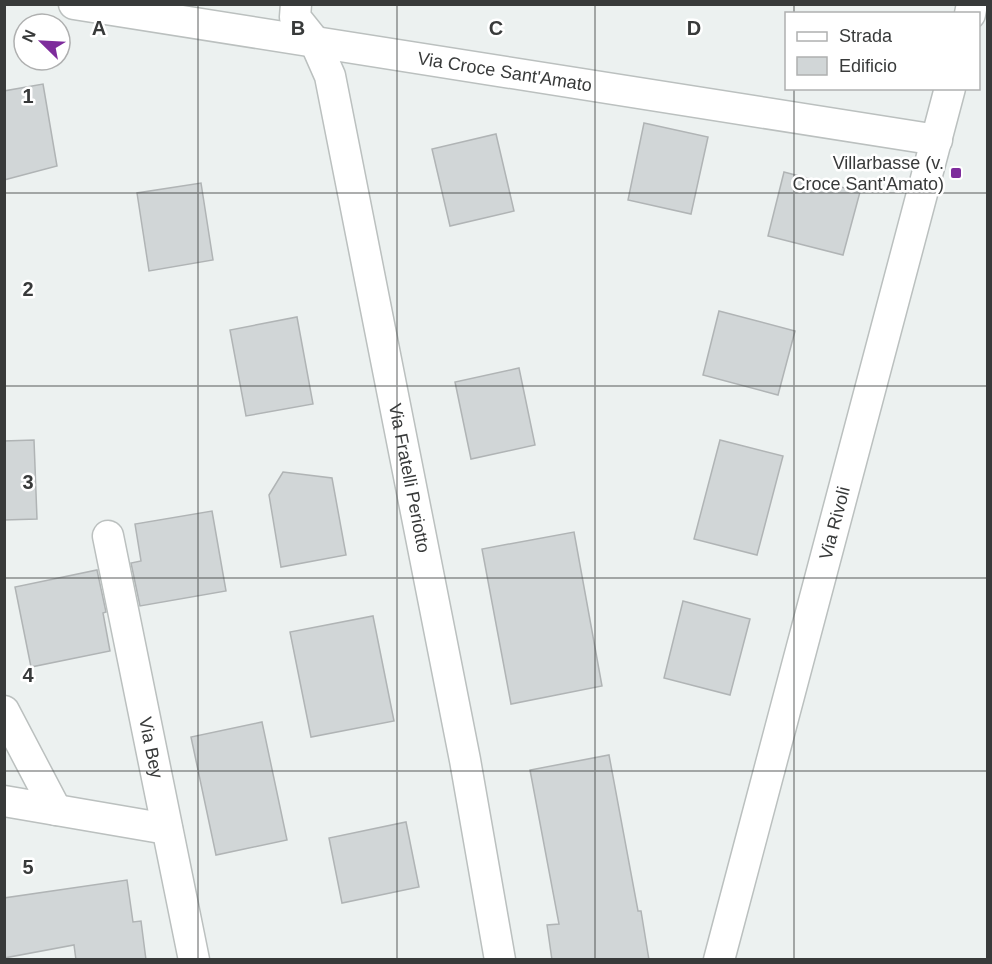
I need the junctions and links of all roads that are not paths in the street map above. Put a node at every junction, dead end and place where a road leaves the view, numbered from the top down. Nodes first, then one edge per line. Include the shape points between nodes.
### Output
1 (74, 4) edge
2 (296, 4) edge
3 (315, 42) junction
4 (950, 90) edge
5 (937, 140) junction
6 (108, 536) dead end
7 (4, 711) edge
8 (4, 801) edge
9 (56, 810) junction
10 (167, 829) junction
11 (194, 960) edge
12 (500, 960) edge
13 (718, 960) edge

1 - 3 street, Via Croce Sant'Amato
2 - 3 street, Via Fratelli Periotto via 295,17
3 - 5 street, Via Croce Sant'Amato
3 - 12 street, Via Fratelli Periotto via 330,76 465,760
4 - 5 street, Via Rivoli
5 - 13 street, Via Rivoli
6 - 10 street, Via Bey
7 - 9 street
8 - 9 street
9 - 10 street
10 - 11 street, Via Bey

